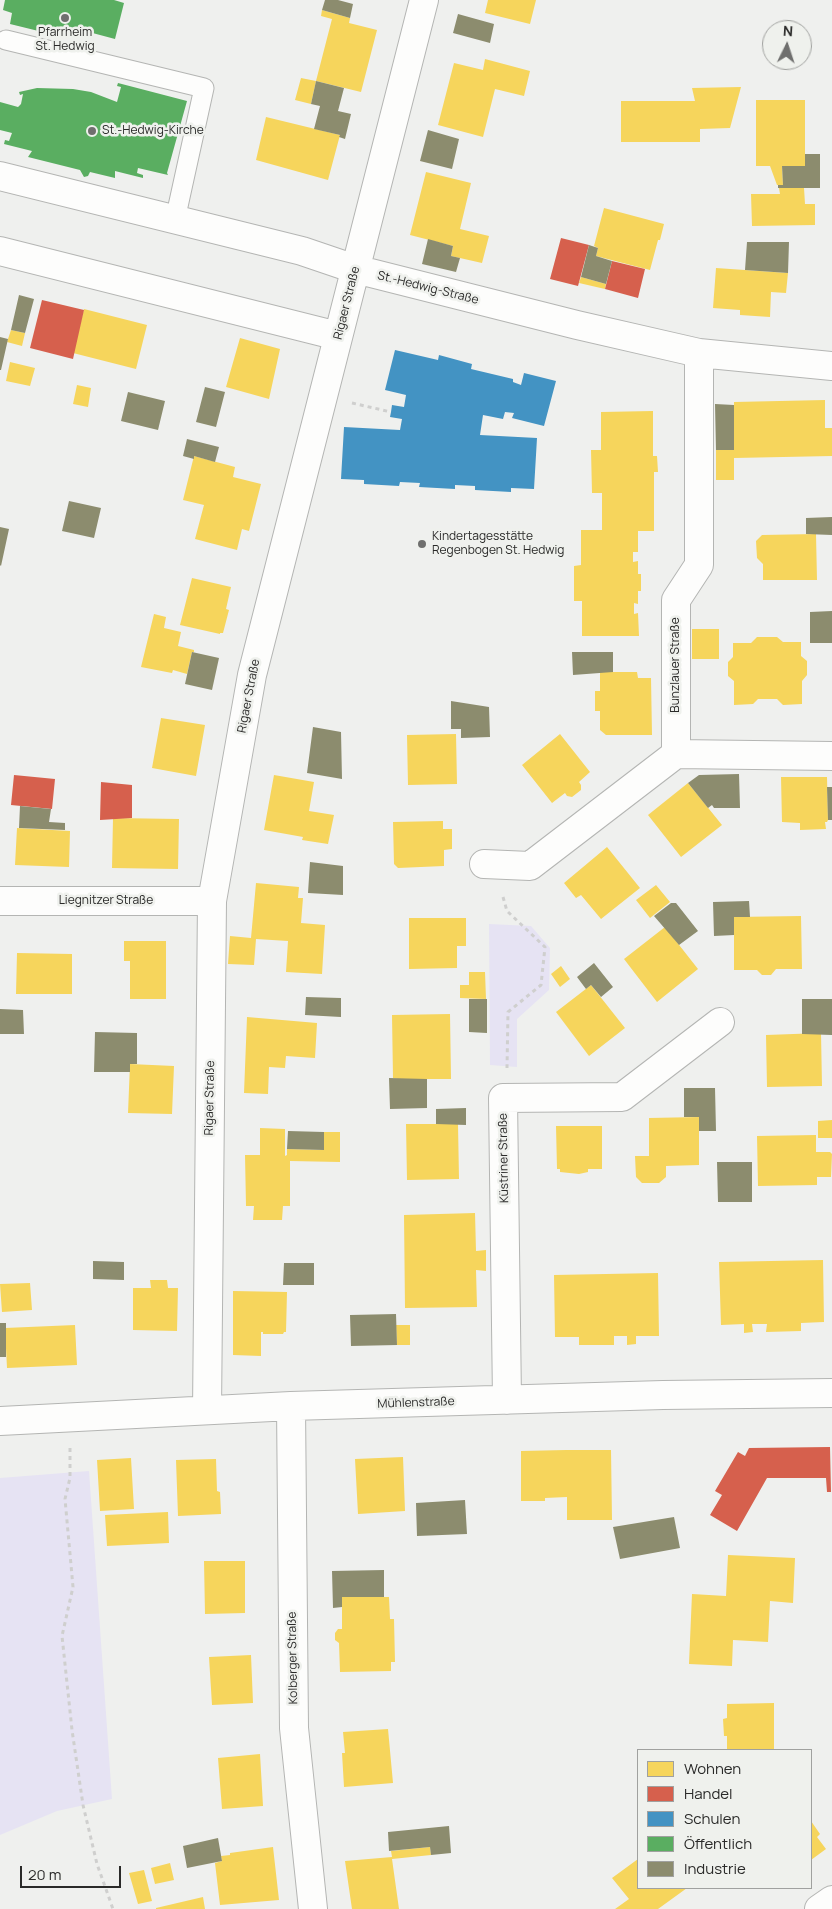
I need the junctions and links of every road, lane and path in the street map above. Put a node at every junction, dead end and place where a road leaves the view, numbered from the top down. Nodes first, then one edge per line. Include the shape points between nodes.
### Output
1 (424, 0) edge
2 (6, 40) dead end
3 (0, 176) edge
4 (175, 220) junction
5 (0, 250) edge
6 (355, 269) junction
7 (338, 336) junction
8 (700, 353) junction
9 (832, 366) edge
10 (323, 397) junction
11 (391, 412) dead end
12 (676, 754) junction
13 (832, 756) edge
14 (490, 864) joint
15 (212, 900) junction
16 (0, 901) edge
17 (720, 1022) dead end
18 (503, 1098) junction
19 (832, 1392) edge
20 (507, 1400) junction
21 (291, 1406) junction
22 (208, 1410) junction
23 (70, 1417) junction
24 (0, 1421) edge
25 (832, 1900) edge
26 (113, 1909) edge
27 (313, 1909) edge
28 (819, 1909) edge

1 - 6 street, Rigaer Straße
2 - 4 lane via 204,88
3 - 4 street, St.-Hedwig-Straße
4 - 6 street, St.-Hedwig-Straße via 302,251
5 - 7 street
6 - 7 street, Rigaer Straße
6 - 8 street, St.-Hedwig-Straße
7 - 10 street, Rigaer Straße
8 - 9 street, St.-Hedwig-Straße
8 - 12 street, Bunzlauer Straße via 699,564 676,600
10 - 11 path
10 - 15 street, Rigaer Straße via 252,675
12 - 13 street
12 - 14 street via 530,866
14 - 18 path via 507,911 545,948 542,985 508,1012
15 - 16 street, Liegnitzer Straße
15 - 22 street, Rigaer Straße
17 - 18 street, Küstriner Straße via 622,1097
18 - 20 street, Küstriner Straße
19 - 20 street, Mühlenstraße
20 - 21 street, Mühlenstraße
21 - 22 street, Mühlenstraße
21 - 27 street, Kolberger Straße via 294,1728
22 - 23 street, Mühlenstraße
23 - 24 street, Mühlenstraße
23 - 26 path via 70,1478 65,1499 73,1588 62,1636 83,1805 97,1864
25 - 28 street

